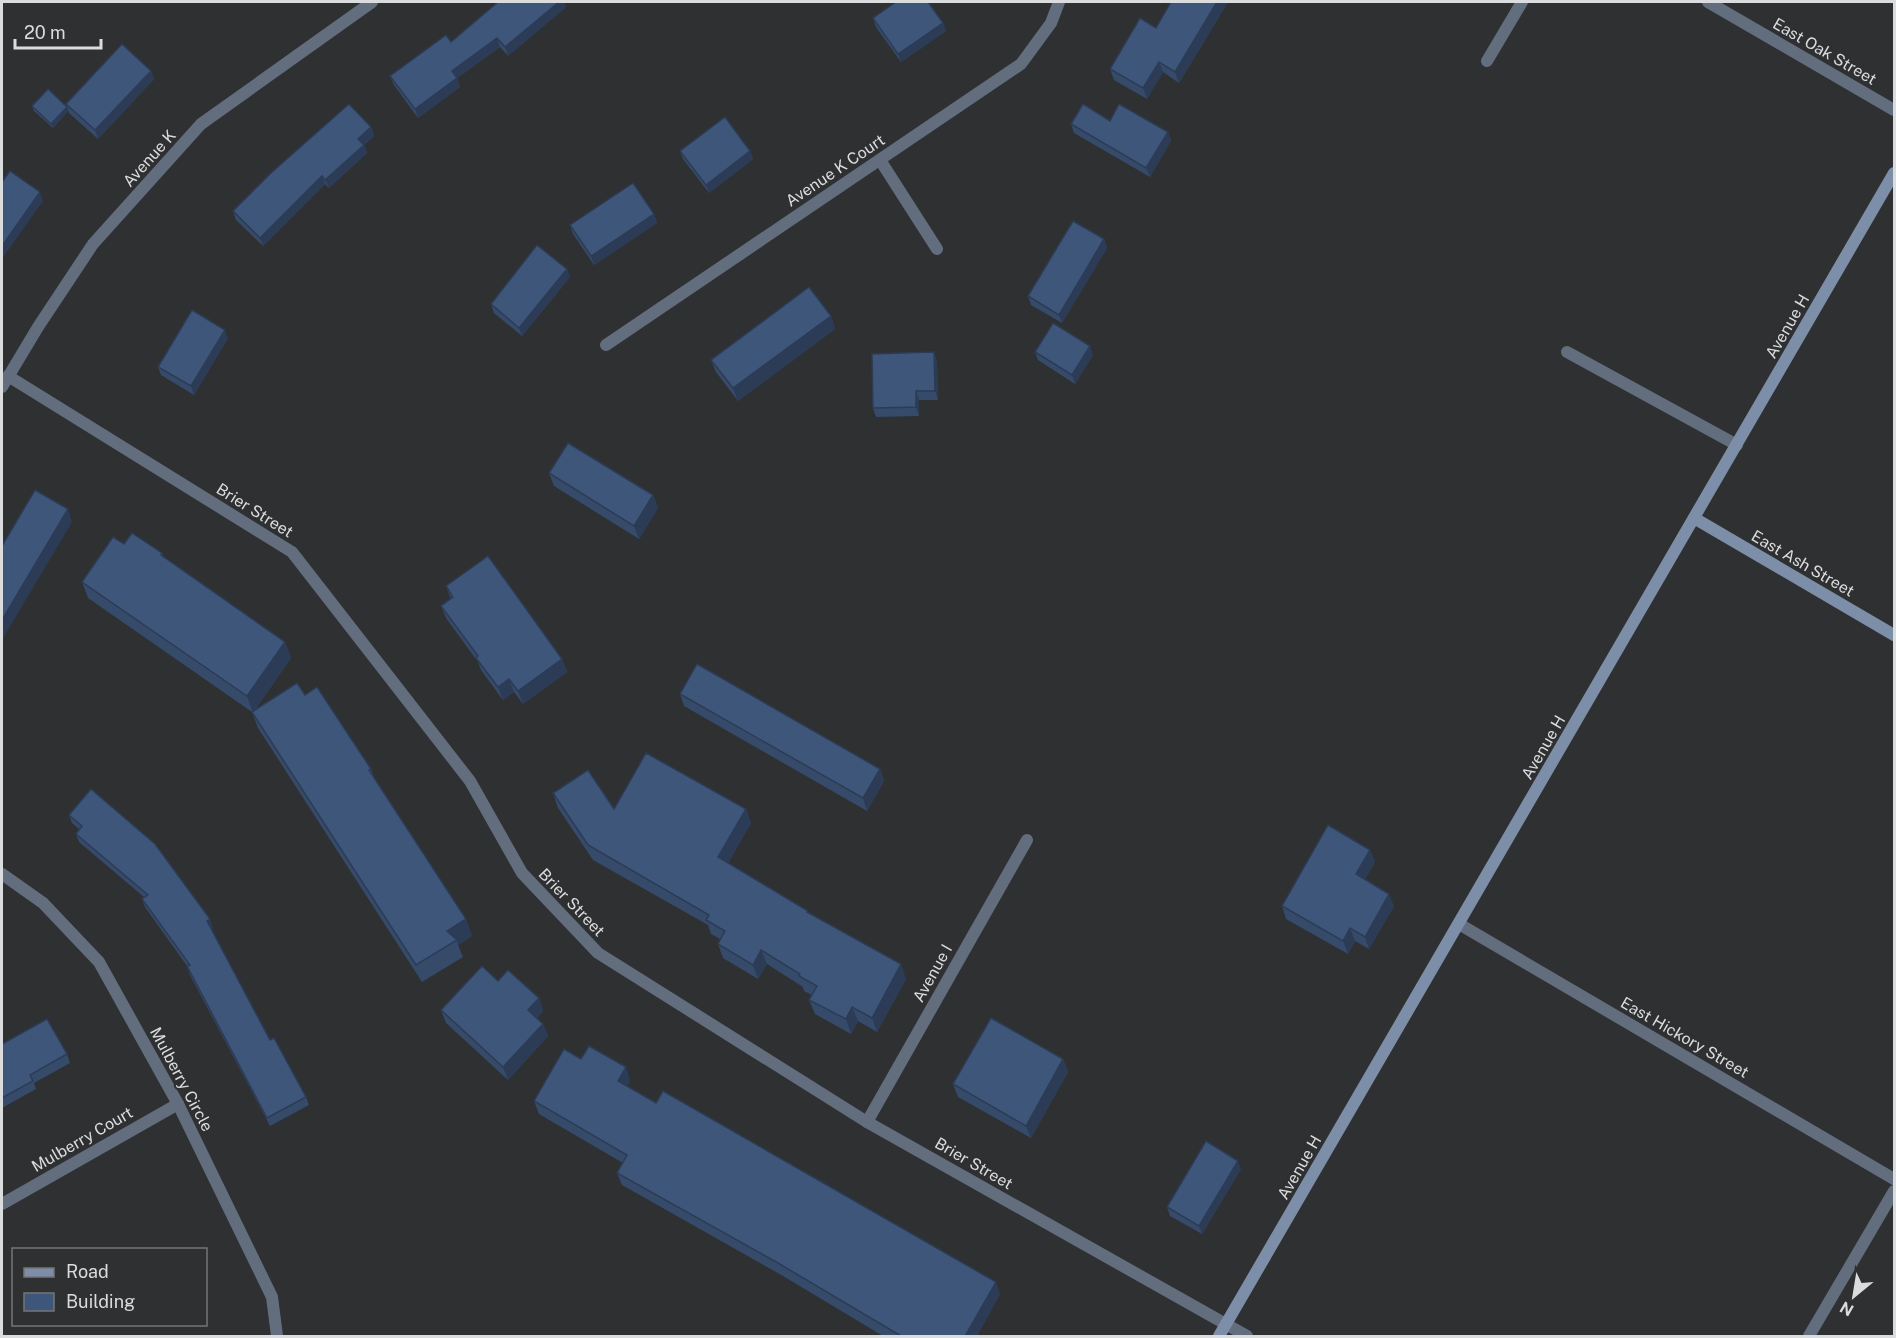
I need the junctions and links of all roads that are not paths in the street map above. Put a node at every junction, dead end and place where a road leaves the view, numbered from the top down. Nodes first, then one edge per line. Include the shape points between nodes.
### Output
1 (372, 2) edge
2 (1059, 2) edge
3 (1522, 2) edge
4 (1708, 2) edge
5 (1487, 61) dead end
6 (1894, 110) edge
7 (880, 160) junction
8 (1894, 174) edge
9 (937, 249) dead end
10 (606, 345) dead end
11 (1567, 352) dead end
12 (4, 381) edge
13 (1737, 445) junction
14 (1694, 518) junction
15 (1894, 635) edge
16 (1027, 840) dead end
17 (2, 874) edge
18 (1459, 924) junction
19 (178, 1104) junction
20 (867, 1122) junction
21 (1894, 1179) edge
22 (1894, 1191) edge
23 (2, 1204) edge
24 (1223, 1331) edge
25 (277, 1336) edge
26 (1247, 1336) edge
27 (1809, 1336) edge

1 - 12 street, Avenue K via 201,124 93,244
2 - 7 street, Avenue K Court via 1051,22 1021,64
3 - 5 street
4 - 6 street, East Oak Street
7 - 9 street
7 - 10 street, Avenue K Court
8 - 13 street, Avenue H
11 - 13 street
12 - 20 street, Brier Street via 292,552 470,781 522,873 598,953
13 - 14 street, Avenue H
14 - 15 street, East Ash Street
14 - 18 street, Avenue H
16 - 20 street, Avenue I
17 - 19 street, Mulberry Circle via 44,903 99,962
18 - 21 street, East Hickory Street
18 - 24 street, Avenue H
19 - 23 street, Mulberry Court
19 - 25 street, Mulberry Circle via 272,1297
20 - 24 street, Brier Street
22 - 27 street
24 - 26 street, Brier Street

